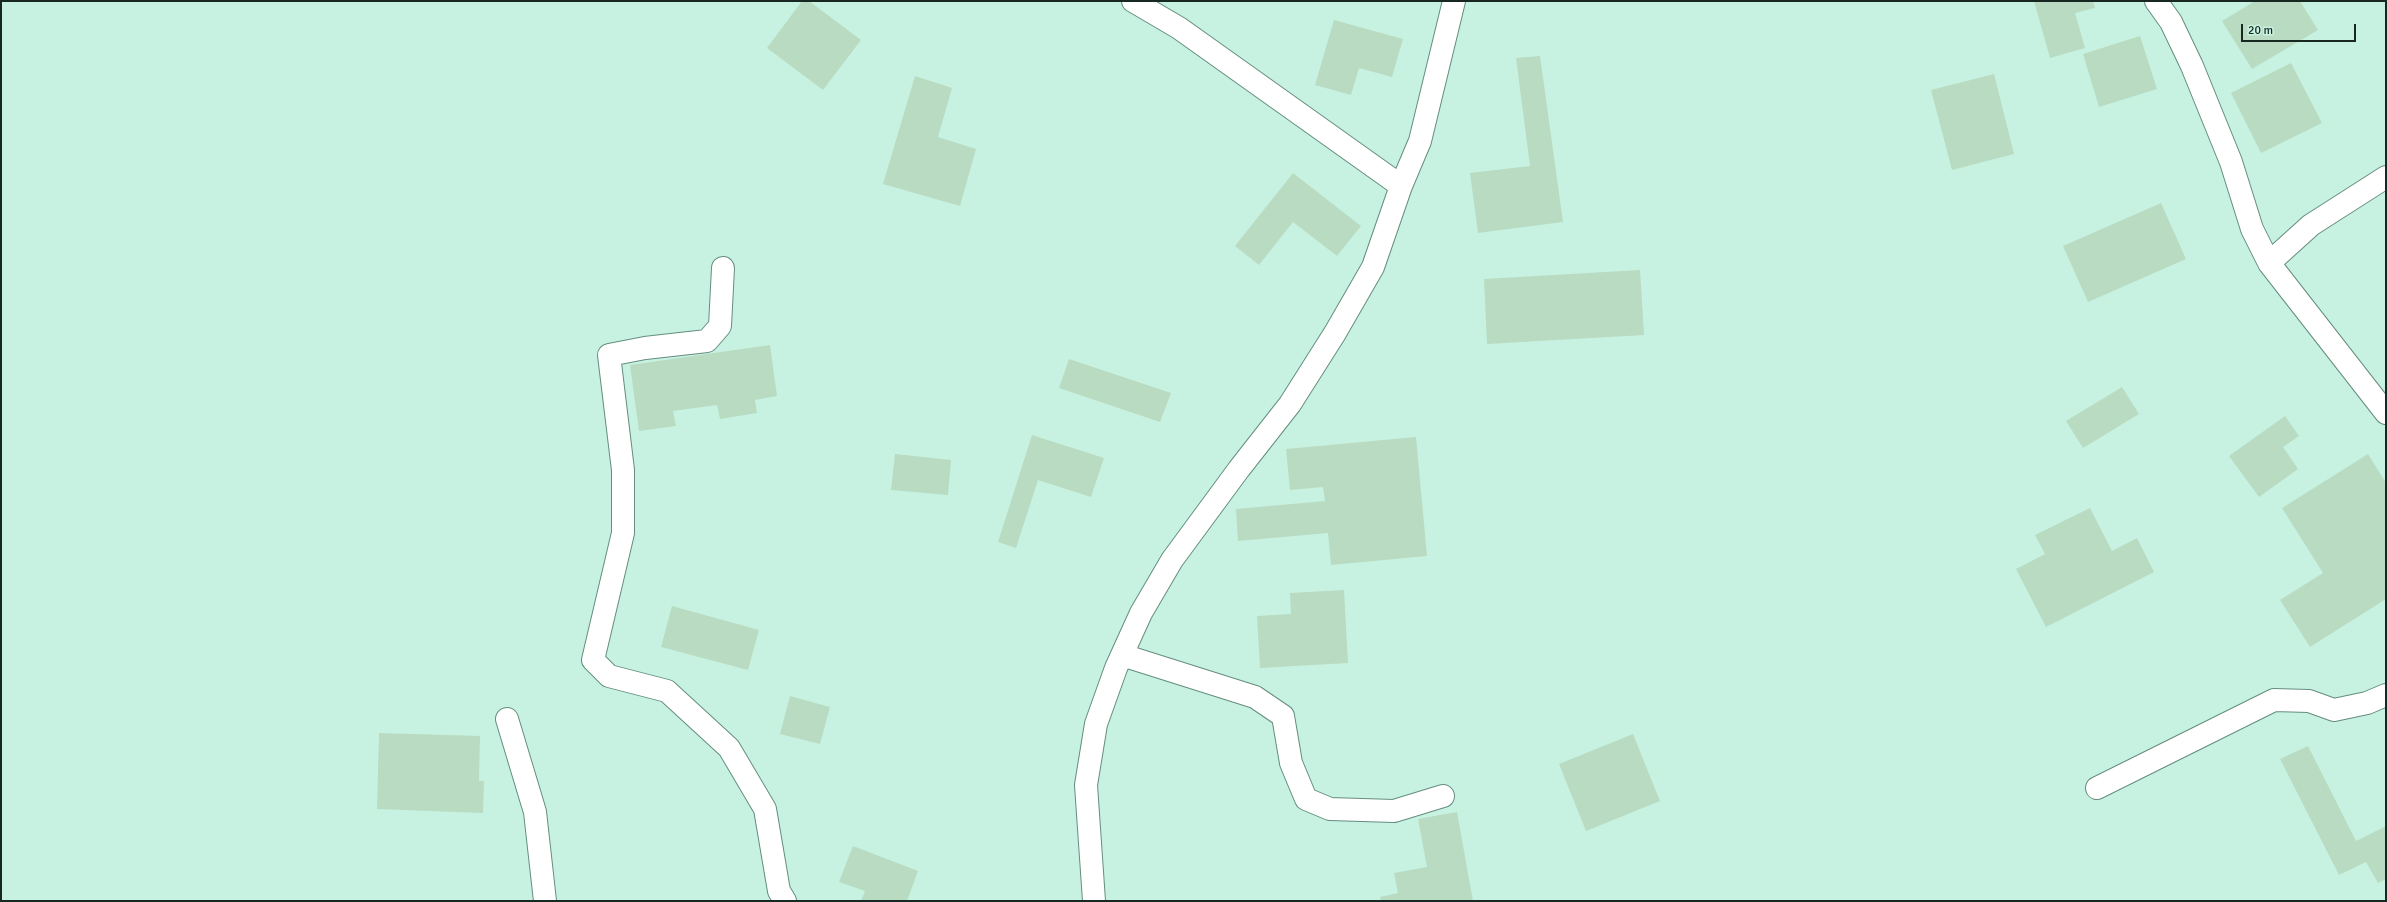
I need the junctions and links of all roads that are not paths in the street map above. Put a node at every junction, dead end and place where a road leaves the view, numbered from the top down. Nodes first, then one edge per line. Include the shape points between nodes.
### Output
1 (1133, 1) edge
2 (1454, 1) edge
3 (2156, 1) edge
4 (2386, 177) edge
5 (1401, 186) junction
6 (2269, 263) junction
7 (723, 268) dead end
8 (2386, 413) edge
9 (1122, 655) junction
10 (2386, 695) edge
11 (507, 719) dead end
12 (2097, 788) dead end
13 (1443, 796) dead end
14 (545, 901) edge
15 (785, 901) edge
16 (1094, 901) edge

1 - 5 street via 1179,28
2 - 5 street via 1420,141
3 - 6 street via 2171,22 2192,66 2231,162 2252,230
4 - 6 street via 2311,226
5 - 9 street via 1373,267 1335,334 1290,404 1172,560 1141,613
6 - 8 street
7 - 15 street via 720,326 707,341 609,355 623,470 623,533 592,660 609,676 667,691 729,748 765,809 779,892
9 - 13 street via 1255,697 1283,716 1291,764 1306,799 1330,809 1394,811
9 - 16 street via 1096,724 1086,785
10 - 12 street via 2367,703 2334,710 2309,700 2274,700
11 - 14 street via 535,812

